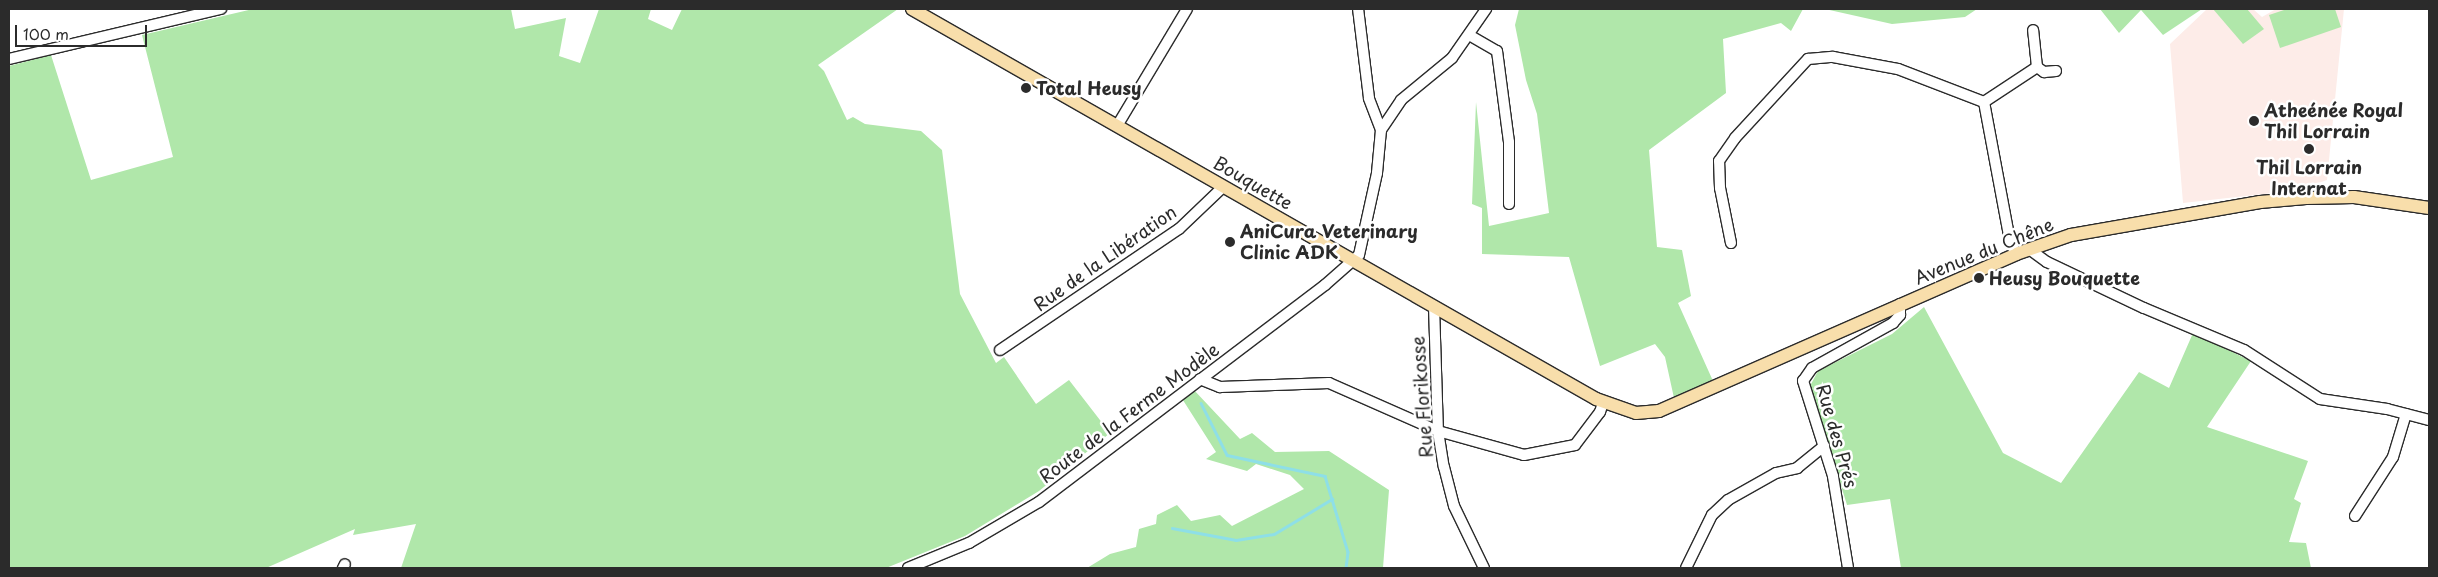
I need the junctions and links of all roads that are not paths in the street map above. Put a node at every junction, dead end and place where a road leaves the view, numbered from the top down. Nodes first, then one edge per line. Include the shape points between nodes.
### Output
1 (221, 9) edge
2 (912, 9) edge
3 (1187, 9) edge
4 (1358, 9) edge
5 (1486, 9) edge
6 (2033, 30) dead end
7 (1469, 36) junction
8 (9, 59) edge
9 (2037, 67) junction
10 (2056, 71) dead end
11 (1984, 102) junction
12 (1117, 126) junction
13 (1381, 130) junction
14 (1223, 187) junction
15 (1509, 204) dead end
16 (2429, 208) edge
17 (1731, 243) dead end
18 (2029, 249) junction
19 (2016, 254) junction
20 (1354, 260) junction
21 (1900, 304) junction
22 (1434, 306) junction
23 (1000, 350) dead end
24 (1200, 379) junction
25 (1603, 403) junction
26 (2406, 414) junction
27 (2429, 420) edge
28 (1438, 431) junction
29 (1824, 446) junction
30 (2355, 516) dead end
31 (908, 568) edge
32 (1484, 568) edge
33 (1686, 568) edge
34 (1848, 568) edge

1 - 8 street
2 - 12 main road, Bouquette
3 - 12 street
4 - 13 street via 1369,98
5 - 7 street
6 - 9 street
7 - 13 street via 1452,58 1400,100
7 - 15 street via 1497,51 1509,142
9 - 10 street via 2044,72
9 - 11 street
11 - 17 street via 1898,69 1833,57 1808,60 1735,138 1719,161 1720,188
11 - 19 street via 2004,211
12 - 14 main road, Bouquette
13 - 20 street via 1364,241
14 - 20 main road, Bouquette
14 - 23 street, Rue de la Libération via 1179,229
16 - 18 main road, Avenue du Chêne via 2354,198 2277,200 2071,235
18 - 19 main road, Avenue du Chêne
18 - 26 street via 2047,262 2244,350 2320,399
19 - 21 main road, Avenue du Chêne
20 - 22 main road, Bouquette
20 - 24 street, Route de la Ferme Modèle
21 - 25 main road, Avenue du Chêne via 1659,411 1636,413
21 - 29 street, Rue des Prés via 1900,315 1893,323 1812,368 1803,381
22 - 25 main road, Bouquette
22 - 28 street, Rue Florikosse
24 - 28 street via 1208,385 1228,387 1329,383
24 - 31 street, Route de la Ferme Modèle via 1039,502 969,543
25 - 28 street via 1575,445 1544,453 1524,455
26 - 27 street
26 - 30 street via 2393,457
28 - 32 street, Rue Florikosse via 1454,506
29 - 33 street via 1797,468 1776,473 1728,500 1712,515
29 - 34 street, Rue des Prés via 1838,497

